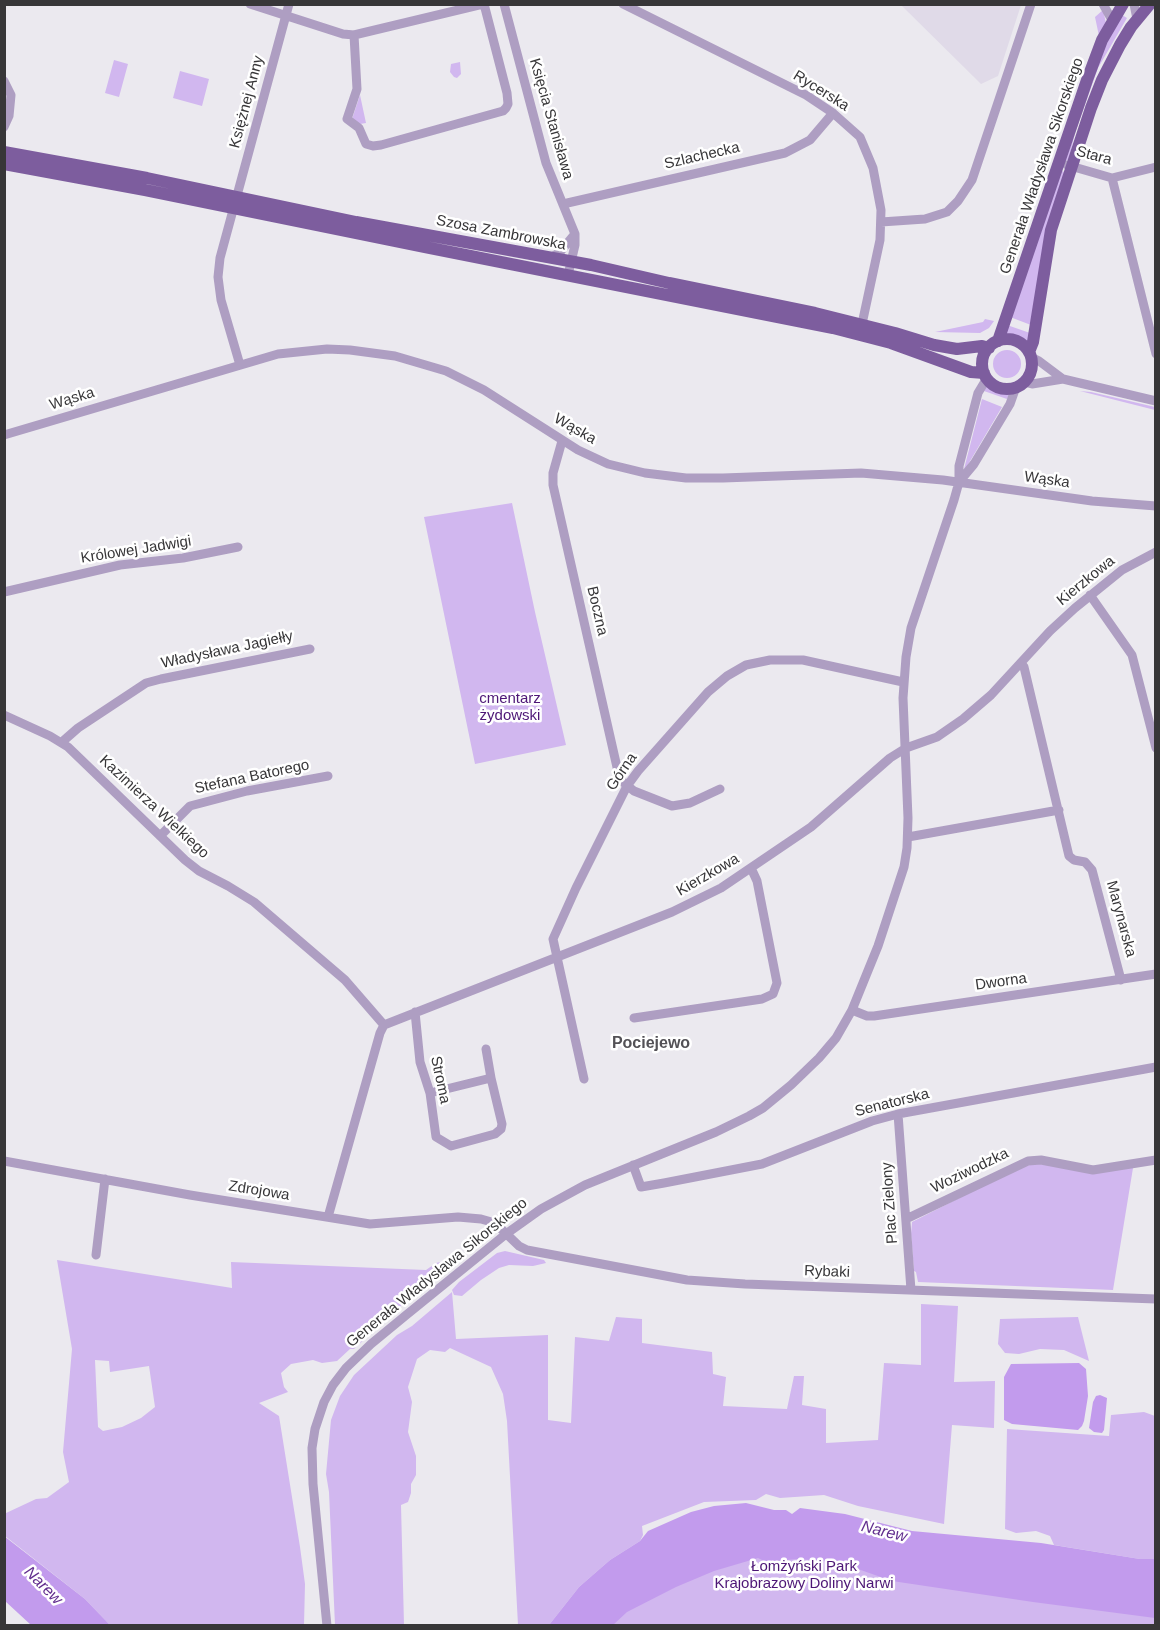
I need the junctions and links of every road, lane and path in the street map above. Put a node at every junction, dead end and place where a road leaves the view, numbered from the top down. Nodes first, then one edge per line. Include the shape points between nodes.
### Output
1 (250, 4) edge
2 (289, 4) edge
3 (483, 4) edge
4 (504, 4) edge
5 (623, 4) edge
6 (1030, 4) edge
7 (1103, 4) edge
8 (1124, 4) edge
9 (1134, 4) edge
10 (1150, 4) edge
11 (286, 17) junction
12 (1137, 19) junction
13 (1112, 20) junction
14 (354, 35) junction
15 (4, 81) edge
16 (833, 112) junction
17 (4, 127) edge
18 (4, 152) edge
19 (4, 164) edge
20 (1065, 164) junction
21 (1155, 167) edge
22 (1112, 178) junction
23 (235, 202) junction
24 (563, 204) junction
25 (881, 222) junction
26 (575, 234) junction
27 (476, 243) junction
28 (575, 245) junction
29 (474, 257) junction
30 (550, 258) junction
31 (572, 262) junction
32 (591, 265) junction
33 (568, 275) junction
34 (862, 324) junction
35 (992, 342) junction
36 (957, 349) junction
37 (1033, 353) junction
38 (1155, 354) edge
39 (240, 365) junction
40 (953, 365) junction
41 (971, 372) junction
42 (985, 375) junction
43 (1063, 379) junction
44 (1021, 387) junction
45 (980, 389) junction
46 (1155, 401) edge
47 (4, 435) edge
48 (562, 441) junction
49 (959, 482) junction
50 (1155, 506) edge
51 (238, 548) dead end
52 (1155, 552) edge
53 (4, 592) edge
54 (1090, 595) junction
55 (310, 648) dead end
56 (1021, 663) junction
57 (903, 682) junction
58 (4, 715) edge
59 (62, 742) junction
60 (906, 748) junction
61 (1155, 748) edge
62 (328, 776) dead end
63 (627, 786) junction
64 (720, 789) dead end
65 (1059, 810) junction
66 (160, 836) junction
67 (908, 837) junction
68 (751, 868) junction
69 (556, 957) junction
70 (1155, 974) edge
71 (1121, 980) junction
72 (852, 1010) junction
73 (415, 1012) junction
74 (634, 1018) dead end
75 (384, 1025) junction
76 (486, 1049) dead end
77 (1155, 1067) edge
78 (491, 1078) junction
79 (584, 1079) dead end
80 (430, 1093) junction
81 (898, 1114) junction
82 (1155, 1160) edge
83 (4, 1161) edge
84 (633, 1165) junction
85 (105, 1179) junction
86 (328, 1217) junction
87 (906, 1218) junction
88 (506, 1234) junction
89 (96, 1255) dead end
90 (911, 1290) junction
91 (1155, 1299) edge
92 (327, 1626) edge

1 - 11 street
2 - 11 street, Księżnej Anny
3 - 14 street
3 - 14 street via 507,93 506,108 381,145 366,144 359,128 347,119 357,89
4 - 24 street, Księcia Stanisława via 541,146
5 - 16 street, Rycerska
6 - 25 street via 972,180 958,201 947,212 925,219
7 - 13 street
8 - 13 main road, Generała Władysława Sikorskiego
9 - 12 street
10 - 12 main road, Generała Władysława Sikorskiego
11 - 14 street
11 - 23 street, Księżnej Anny
12 - 20 main road, Generała Władysława Sikorskiego via 1102,80
13 - 20 main road, Generała Władysława Sikorskiego via 1087,80
15 - 17 street via 11,96
16 - 24 street, Szlachecka via 810,140 785,153
16 - 25 street, Rycerska via 860,137 873,168
18 - 23 main road, Szosa Zambrowska via 147,178
19 - 23 main road, Szosa Zambrowska
20 - 22 street, Stara
20 - 35 main road, Generała Władysława Sikorskiego
20 - 37 main road, Generała Władysława Sikorskiego
21 - 22 street, Stara
22 - 38 street
23 - 27 main road, Szosa Zambrowska
23 - 29 main road, Szosa Zambrowska
23 - 39 street, Księżnej Anny via 218,277
24 - 26 street, Księcia Stanisława
25 - 34 street, Rycerska
26 - 28 street, Księcia Stanisława
26 - 30 street
27 - 29 main road via 471,251
27 - 30 main road, Szosa Zambrowska
28 - 31 street, Księcia Stanisława
28 - 32 street
29 - 33 main road, Szosa Zambrowska
30 - 31 main road, Szosa Zambrowska
31 - 32 main road, Szosa Zambrowska
31 - 33 street, Księcia Stanisława
32 - 34 main road, Szosa Zambrowska
33 - 40 main road, Szosa Zambrowska via 855,333
34 - 36 main road, Szosa Zambrowska
35 - 36 main road, Szosa Zambrowska
35 - 37 main road via 1015,341
35 - 42 main road via 984,357
36 - 40 main road
37 - 43 street
37 - 44 main road via 1031,370
39 - 47 street, Wąska
39 - 48 street, Wąska via 278,354 327,349 407,359 473,384
40 - 41 main road, Szosa Zambrowska
41 - 42 main road, Szosa Zambrowska
41 - 45 street
42 - 44 main road via 1000,388
42 - 45 street, Generała Władysława Sikorskiego
43 - 44 street
43 - 46 street
44 - 49 street, Generała Władysława Sikorskiego
45 - 49 street, Generała Władysława Sikorskiego via 959,466
48 - 49 street, Wąska via 608,464 675,477 845,473
48 - 63 street, Boczna via 553,485 617,771
49 - 50 street, Wąska
49 - 57 street, Generała Władysława Sikorskiego via 911,628
51 - 53 street, Królowej Jadwigi via 120,565
52 - 54 street, Kierzkowa via 1122,570
54 - 56 street, Kierzkowa
54 - 61 street via 1132,655
55 - 59 street, Władysława Jagiełły via 146,683
56 - 60 street, Kierzkowa via 963,719 937,737
56 - 65 street, Marynarska
57 - 60 street, Generała Władysława Sikorskiego
57 - 63 street, Górna via 803,660 746,665 708,692
58 - 59 street, Kazimierza Wielkiego
59 - 66 street, Kazimierza Wielkiego
60 - 67 street, Generała Władysława Sikorskiego
60 - 68 street, Kierzkowa via 873,770 811,827
62 - 66 street, Stefana Batorego via 190,806
63 - 64 street via 672,806 690,803
63 - 69 street, Górna via 555,932
65 - 67 street
65 - 71 street, Marynarska via 1069,856 1085,862 1092,870
66 - 75 street, Kazimierza Wielkiego via 199,871 254,902 345,980
67 - 72 street, Generała Władysława Sikorskiego via 901,876
68 - 69 street, Kierzkowa via 697,901
68 - 74 street via 777,983 773,994 762,999
69 - 73 street, Kierzkowa
69 - 79 street, Górna
70 - 71 street, Dworna
71 - 72 street, Dworna via 874,1016
72 - 84 street, Generała Władysława Sikorskiego via 819,1058 772,1101 731,1125
73 - 75 street, Kierzkowa
73 - 80 street, Stroma via 420,1062
75 - 86 street
76 - 78 street
77 - 81 street, Senatorska
78 - 80 street
78 - 80 street, Stroma via 501,1129 451,1146 435,1135
81 - 84 street, Senatorska via 762,1164 641,1187
81 - 87 street, Plac Zielony
82 - 87 street, Woziwodzka via 1093,1170 1028,1161
83 - 85 street, Zdrojowa
84 - 88 street, Generała Władysława Sikorskiego via 559,1198
85 - 86 street, Zdrojowa
85 - 89 street
86 - 88 street, Zdrojowa via 377,1224 473,1217 491,1221
87 - 90 street, Plac Zielony
88 - 90 street, Rybaki via 519,1246 537,1252 687,1280
88 - 92 street, Generała Władysława Sikorskiego via 358,1355 339,1376 324,1402 315,1429 312,1460
90 - 91 street, Rybaki

